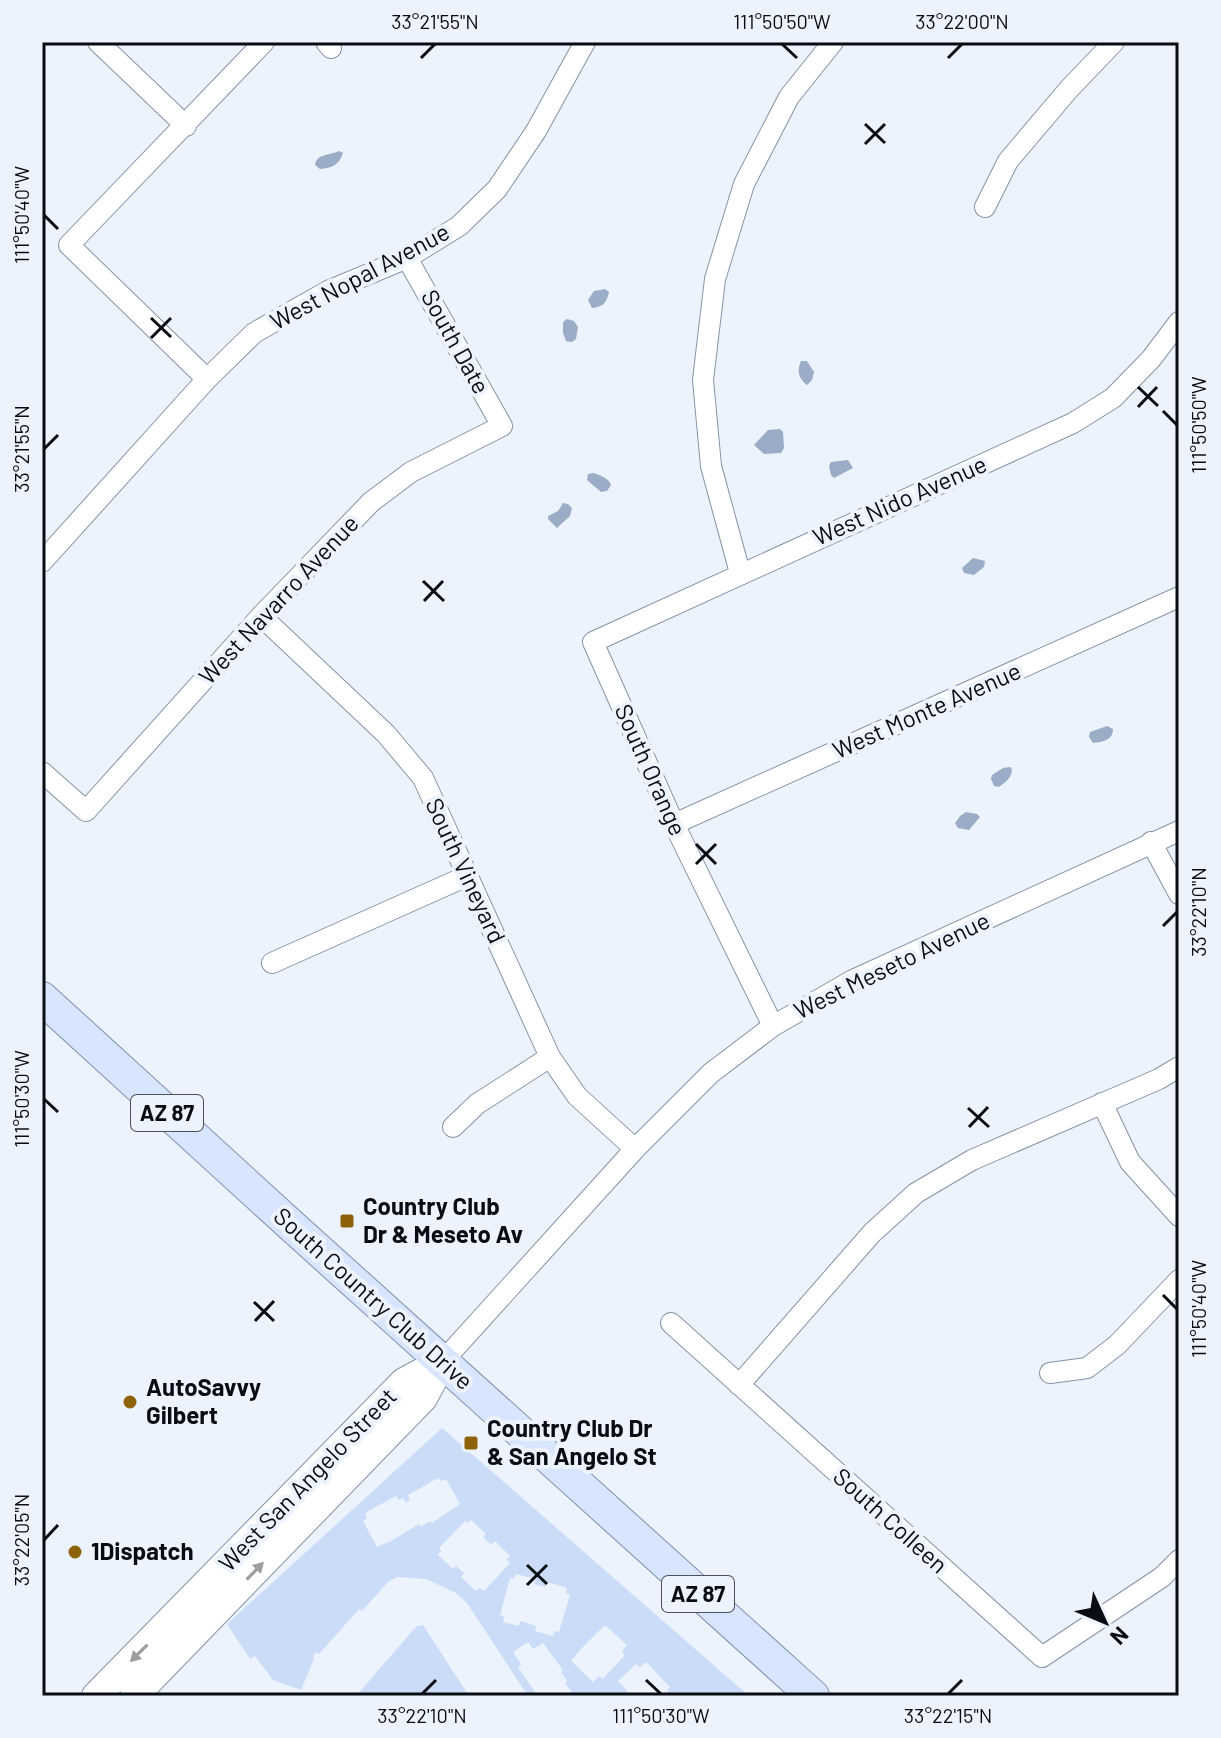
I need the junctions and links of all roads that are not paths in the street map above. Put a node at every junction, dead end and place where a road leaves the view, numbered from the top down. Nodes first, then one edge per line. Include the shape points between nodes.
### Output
1 (98, 42) edge
2 (264, 42) edge
3 (585, 42) edge
4 (833, 42) edge
5 (1114, 42) edge
6 (186, 126) junction
7 (985, 207) dead end
8 (407, 258) junction
9 (1179, 322) edge
10 (207, 379) junction
11 (502, 426) joint
12 (42, 562) edge
13 (740, 573) junction
14 (1179, 597) edge
15 (261, 616) junction
16 (593, 642) joint
17 (42, 772) edge
18 (674, 824) junction
19 (1179, 831) edge
20 (1151, 842) junction
21 (467, 876) junction
22 (1179, 894) edge
23 (272, 963) dead end
24 (42, 998) edge
25 (773, 1026) junction
26 (550, 1057) junction
27 (1179, 1067) edge
28 (1102, 1103) junction
29 (453, 1127) dead end
30 (635, 1149) junction
31 (1179, 1216) edge
32 (1179, 1280) edge
33 (671, 1323) dead end
34 (443, 1361) junction
35 (1050, 1373) dead end
36 (739, 1385) junction
37 (1179, 1560) edge
38 (96, 1696) edge
39 (134, 1696) edge
40 (813, 1696) edge

1 - 6 street
2 - 6 street
3 - 8 street, West Nopal Avenue via 497,189 459,226
4 - 13 street via 789,97 744,184 715,279 703,380 711,466
5 - 7 street via 1008,161
6 - 10 street via 69,245
8 - 10 street, West Nopal Avenue via 328,291 254,333
8 - 11 street, South Date
9 - 13 street, West Nido Avenue via 1113,398 1073,423
10 - 12 street, West Nopal Avenue
11 - 15 street, West Navarro Avenue via 411,472 371,502
13 - 16 street, West Nido Avenue
14 - 18 street, West Monte Avenue
15 - 17 street, West Navarro Avenue via 86,811
15 - 21 street, South Vineyard via 386,734 423,778
16 - 18 street, South Orange
18 - 25 street, South Orange
19 - 20 street, West Meseto Avenue
20 - 22 street
20 - 25 street, West Meseto Avenue via 853,980
21 - 23 street
21 - 26 street, South Vineyard
24 - 34 main road, South Country Club Drive / AZ 87
25 - 30 street, West Meseto Avenue via 711,1073
26 - 29 street via 477,1104
26 - 30 street, South Vineyard via 577,1096
27 - 28 street
28 - 31 street via 1130,1162
28 - 36 street via 972,1160 916,1193 872,1233
30 - 34 street, West Meseto Avenue
32 - 35 street via 1117,1345 1087,1368
33 - 36 street, South Colleen
34 -> 38 street, West San Angelo Street via 404,1382
39 -> 34 street, West San Angelo Street via 423,1398
34 - 40 main road, South Country Club Drive / AZ 87
36 - 37 street, South Colleen via 1042,1657 1162,1577

